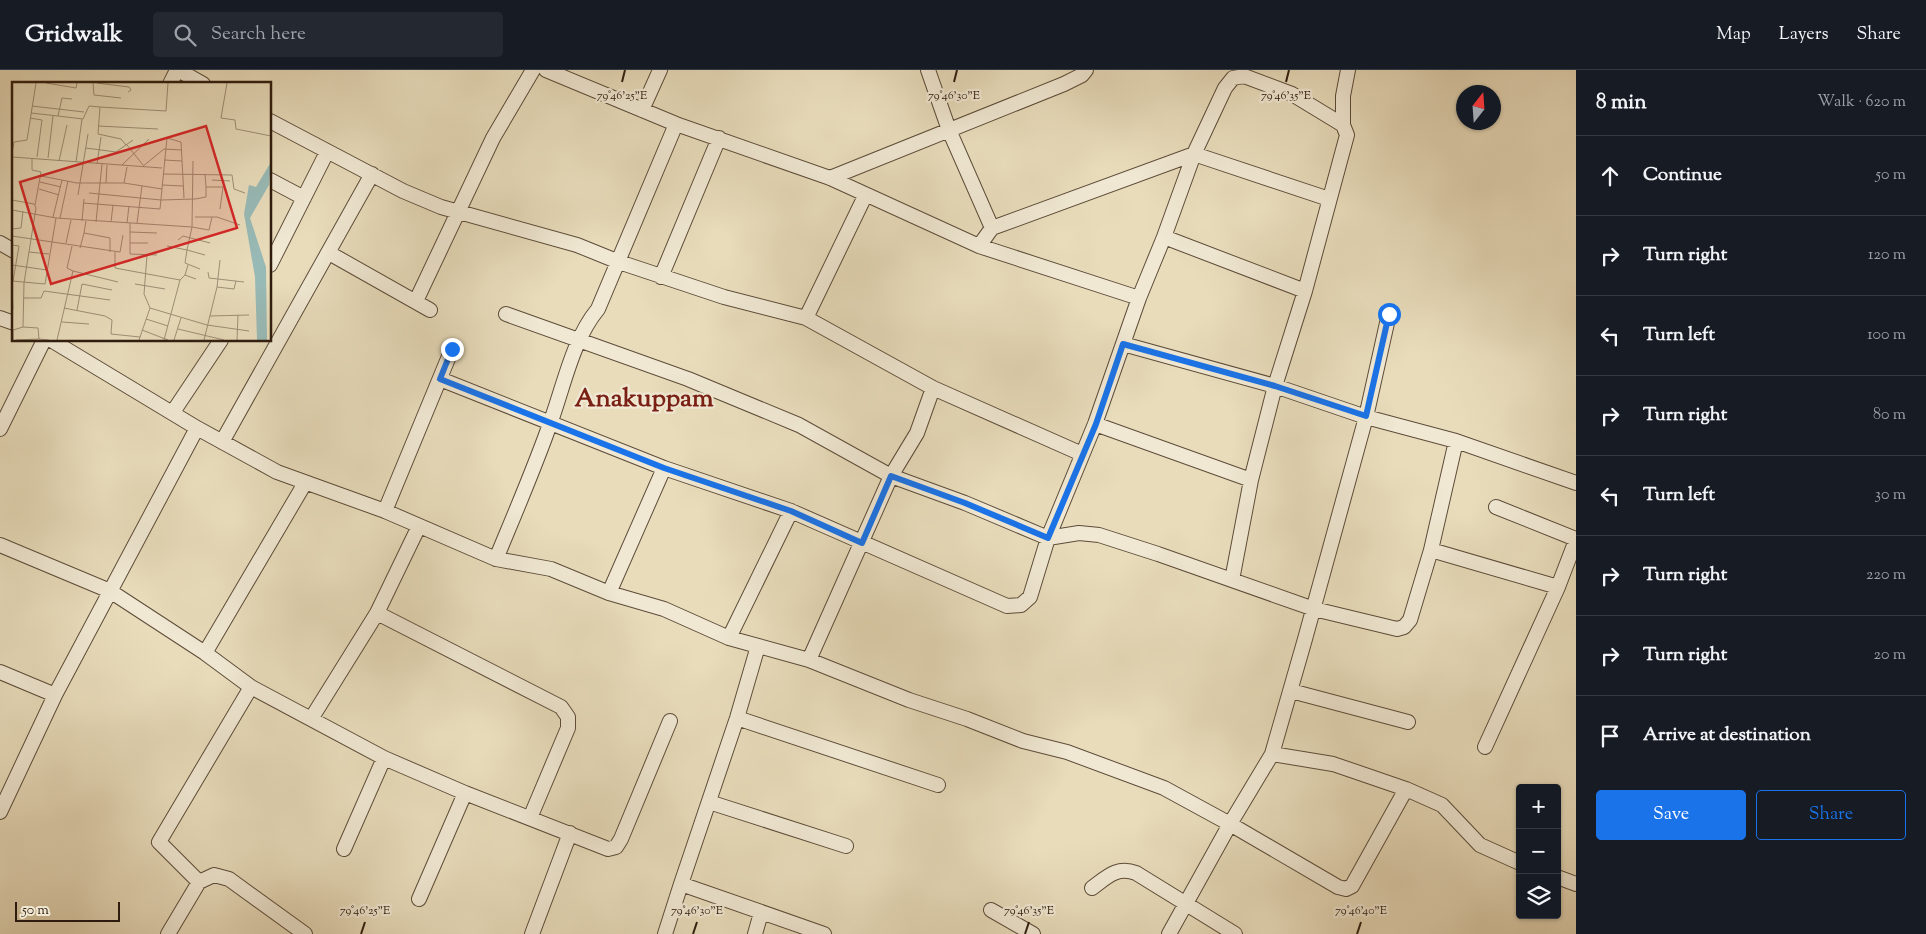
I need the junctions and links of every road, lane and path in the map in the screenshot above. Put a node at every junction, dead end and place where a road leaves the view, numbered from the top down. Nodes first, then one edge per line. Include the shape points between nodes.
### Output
1 (177, 70) edge
2 (533, 70) edge
3 (546, 70) edge
4 (660, 70) edge
5 (928, 70) edge
6 (1086, 70) edge
7 (1348, 70) edge
8 (171, 82) edge
9 (199, 82) edge
10 (642, 110) junction
11 (271, 122) edge
12 (676, 124) junction
13 (1343, 125) junction
14 (949, 130) junction
15 (719, 138) junction
16 (327, 152) junction
17 (1194, 154) junction
18 (372, 174) junction
19 (830, 178) junction
20 (271, 181) edge
21 (865, 196) junction
22 (304, 198) junction
23 (1329, 199) junction
24 (460, 214) junction
25 (992, 228) junction
26 (1164, 237) junction
27 (0, 243) edge
28 (979, 246) junction
29 (12, 249) edge
30 (329, 253) junction
31 (272, 259) edge
32 (619, 262) junction
33 (661, 277) junction
34 (1305, 291) junction
35 (1139, 298) junction
36 (416, 301) junction
37 (430, 310) dead end
38 (506, 314) dead end
39 (1389, 314) dead end
40 (0, 318) edge
41 (806, 318) junction
42 (12, 323) edge
43 (44, 341) edge
44 (53, 341) edge
45 (219, 341) edge
46 (580, 341) junction
47 (1123, 344) junction
48 (452, 349) dead end
49 (440, 379) junction
50 (1275, 386) junction
51 (933, 388) junction
52 (173, 412) junction
53 (1366, 416) junction
54 (551, 423) junction
55 (1096, 424) junction
56 (197, 428) junction
57 (0, 430) edge
58 (1456, 441) junction
59 (222, 442) junction
60 (1082, 454) junction
61 (664, 468) junction
62 (891, 476) junction
63 (1251, 480) junction
64 (305, 483) junction
65 (1576, 483) edge
66 (1496, 507) dead end
67 (791, 511) junction
68 (386, 512) junction
69 (419, 526) junction
70 (1048, 538) junction
71 (1576, 539) edge
72 (862, 543) junction
73 (0, 545) edge
74 (1431, 550) junction
75 (496, 559) junction
76 (1232, 580) junction
77 (1558, 587) junction
78 (110, 591) junction
79 (609, 593) junction
80 (1314, 609) junction
81 (377, 613) junction
82 (729, 638) junction
83 (758, 646) junction
84 (205, 652) junction
85 (809, 660) junction
86 (0, 672) edge
87 (251, 687) junction
88 (1290, 691) junction
89 (55, 695) junction
90 (311, 718) junction
91 (737, 718) junction
92 (670, 721) dead end
93 (1408, 722) dead end
94 (1486, 747) dead end
95 (1272, 754) junction
96 (384, 758) junction
97 (938, 785) dead end
98 (1406, 789) junction
99 (465, 793) junction
100 (709, 802) junction
101 (0, 810) edge
102 (530, 818) junction
103 (1230, 824) junction
104 (570, 833) junction
105 (846, 846) dead end
106 (344, 849) dead end
107 (1516, 861) edge
108 (1561, 878) edge
109 (199, 882) junction
110 (681, 884) junction
111 (1576, 884) edge
112 (1092, 888) dead end
113 (420, 899) dead end
114 (1186, 904) junction
115 (991, 910) dead end
116 (761, 913) junction
117 (817, 933) edge
118 (168, 934) edge
119 (305, 934) edge
120 (532, 934) edge
121 (665, 934) edge
122 (755, 934) edge
123 (1033, 934) edge
124 (1169, 934) edge
125 (1235, 934) edge

1 - 8 street
1 - 9 street
2 - 24 street via 494,138
3 - 10 street
4 - 10 street
5 - 14 street
6 - 14 street via 1064,84
7 - 13 street via 1343,96
10 - 12 street
11 - 16 street
12 - 15 street
12 - 32 street
13 - 17 street via 1292,94 1244,76 1233,78 1225,88
13 - 23 street via 1347,136
14 - 19 street
14 - 25 street
15 - 19 street
15 - 33 street
16 - 18 street
16 - 22 street
17 - 23 street
17 - 25 street
17 - 26 street
18 - 24 street via 403,191
18 - 30 street
19 - 21 street
20 - 22 street
21 - 28 street
21 - 41 street
22 - 31 street
23 - 34 street
24 - 32 street via 577,245
24 - 36 street
25 - 28 street
26 - 34 street
26 - 35 street
27 - 29 street
28 - 35 street
30 - 36 street
30 - 59 street
32 - 33 street
32 - 46 street
33 - 41 street
34 - 50 street
35 - 47 street
36 - 37 street
38 - 46 street
39 - 53 street
40 - 42 street
41 - 51 street
43 - 57 street
44 - 52 street
45 - 52 street
46 - 54 street
46 - 62 street via 688,379 799,425
47 - 50 street
47 - 55 street
48 - 49 street
49 - 54 street
49 - 68 street
50 - 53 street
50 - 63 street
51 - 60 street
51 - 62 street via 917,433
52 - 56 street
53 - 58 street
53 - 80 street
54 - 61 street
54 - 75 street
55 - 60 street
55 - 63 street
56 - 59 street
56 - 78 street
58 - 65 street
58 - 74 street
59 - 64 street via 277,472
60 - 70 street
61 - 67 street
61 - 79 street
62 - 70 street
62 - 72 street
63 - 76 street
64 - 68 street
64 - 84 street
66 - 71 street
67 - 72 street
67 - 82 street
68 - 69 street
69 - 75 street
69 - 81 street
70 - 72 street via 1030,597 1021,605 1007,606
70 - 76 street via 1099,535
71 - 77 street
72 - 85 street
73 - 78 street
74 - 77 street
74 - 80 street via 1410,620 1404,627 1397,629
75 - 79 street via 551,569
76 - 80 street
77 - 94 street
78 - 84 street
78 - 89 street
79 - 82 street via 664,609
80 - 88 street
81 - 90 street
81 - 102 street via 561,706 568,717 568,728
82 - 83 street
83 - 85 street
83 - 91 street
84 - 87 street
85 - 103 street via 1022,741 1066,752 1164,788
86 - 89 street
87 - 90 street
87 - 109 street via 159,842
88 - 93 street
88 - 95 street
89 - 101 street
90 - 96 street
91 - 97 street
91 - 100 street
92 - 104 street via 616,847 608,848
95 - 98 street via 1333,764
95 - 103 street
96 - 99 street
96 - 106 street
98 - 103 street via 1352,886 1346,889
98 - 107 street via 1442,806 1480,845
99 - 102 street
99 - 113 street
100 - 105 street
100 - 110 street
102 - 104 street
103 - 114 street
104 - 120 street
108 - 111 street
109 - 118 street
109 - 119 street via 214,875 229,879
110 - 116 street
110 - 121 street
112 - 114 street via 1113,872 1126,869
114 - 124 street
114 - 125 street
115 - 123 street
116 - 117 street
116 - 122 street

